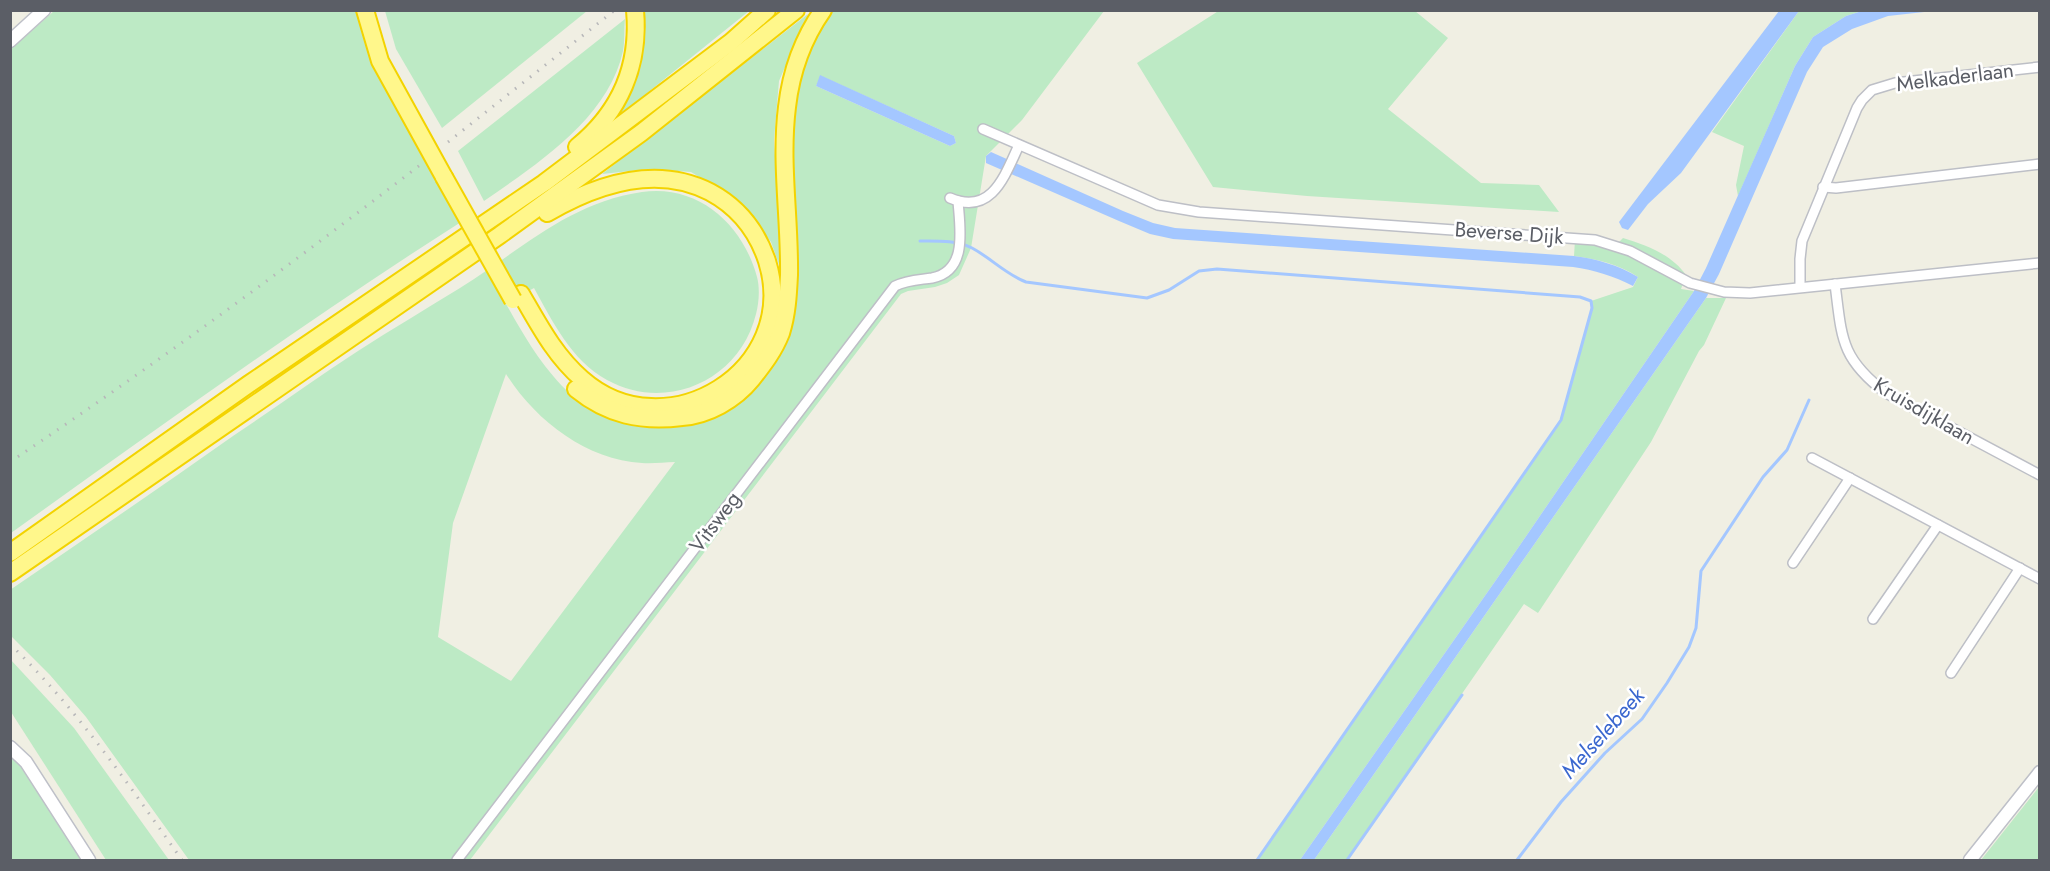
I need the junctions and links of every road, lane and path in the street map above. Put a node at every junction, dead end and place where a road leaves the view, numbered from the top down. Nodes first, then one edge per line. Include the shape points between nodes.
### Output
1 (44, 10) edge
2 (365, 10) edge
3 (376, 10) edge
4 (635, 10) edge
5 (767, 10) edge
6 (796, 10) edge
7 (823, 10) edge
8 (10, 41) edge
9 (2040, 67) edge
10 (983, 129) dead end
11 (1019, 145) junction
12 (2040, 164) edge
13 (448, 174) junction
14 (1823, 187) junction
15 (460, 242) junction
16 (2040, 263) edge
17 (1835, 284) junction
18 (1800, 287) junction
19 (517, 297) junction
20 (350, 340) junction
21 (1812, 458) dead end
22 (2040, 475) edge
23 (1850, 478) junction
24 (1938, 525) junction
25 (10, 553) edge
26 (1793, 563) dead end
27 (2020, 568) junction
28 (10, 573) edge
29 (2040, 579) edge
30 (1873, 618) dead end
31 (1951, 673) dead end
32 (10, 739) edge
33 (10, 747) edge
34 (26, 762) junction
35 (2040, 772) edge
36 (89, 861) edge
37 (457, 861) edge
38 (1970, 861) edge

1 - 8 main road
2 - 13 highway via 380,61
3 - 13 highway via 389,56
4 - 15 highway via 633,63 602,121 587,139
5 - 15 highway via 731,42 554,176
6 - 20 highway via 641,133
7 - 19 highway via 799,53 787,106 788,306 766,361 744,388 722,405 692,416 645,419 596,404 567,381 550,361
9 - 14 street, Melkaderlaan via 1895,83 1872,90 1857,108
10 - 11 street, Beverse Dijk
11 - 18 street, Beverse Dijk via 1130,194 1178,209 1585,238 1630,251 1690,283 1715,291
11 - 37 street, Vitsweg via 995,192 983,200 954,200 960,235 951,268 933,278 895,286
12 - 14 street
13 - 19 highway, bridge
14 - 18 street, Melkaderlaan via 1802,241
15 - 25 highway via 249,384
16 - 17 street, Beverse Dijk
17 - 18 street, Beverse Dijk
17 - 22 street, Kruisdijklaan via 1841,335 1856,366 1868,379 1886,393
19 - 20 highway via 552,347 583,381 625,402 669,406 713,393 743,370 766,333 772,308 772,279 762,245 722,198 682,181 642,178 598,187 572,198
20 - 28 highway
21 - 23 street
23 - 24 street
23 - 26 street
24 - 27 street
24 - 30 street
27 - 29 street
27 - 31 street
32 - 34 main road via 22,750
33 - 34 main road
34 - 36 main road
35 - 38 main road

